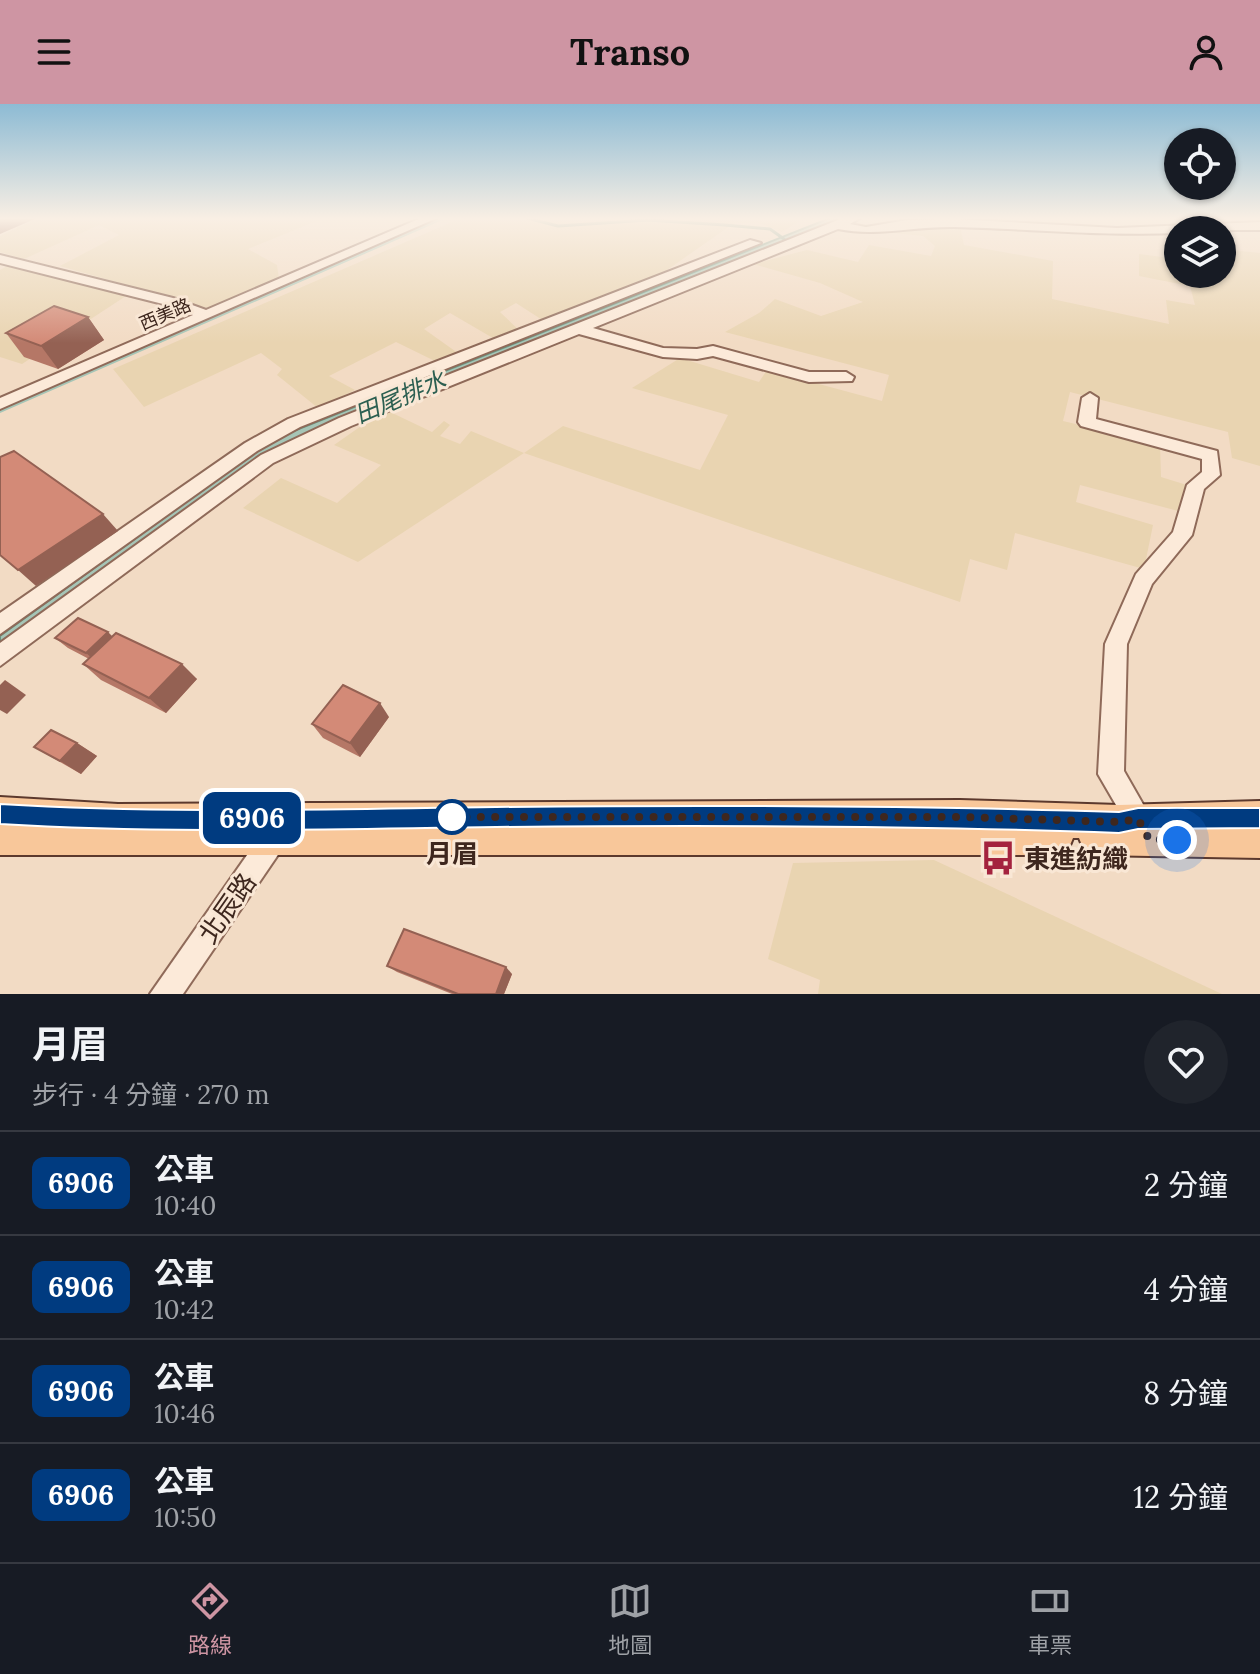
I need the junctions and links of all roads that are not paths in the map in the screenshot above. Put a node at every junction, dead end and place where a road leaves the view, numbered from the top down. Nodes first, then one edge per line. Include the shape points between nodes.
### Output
1 (2, 260) edge
2 (335, 260) edge
3 (713, 260) edge
4 (751, 260) edge
5 (207, 315) junction
6 (579, 329) junction
7 (846, 377) dead end
8 (1090, 398) dead end
9 (0, 404) edge
10 (251, 447) junction
11 (267, 459) junction
12 (0, 625) edge
13 (0, 656) edge
14 (0, 814) edge
15 (1260, 818) edge
16 (277, 828) junction
17 (1144, 829) junction
18 (0, 838) edge
19 (1260, 841) edge
20 (165, 994) edge

1 - 5 street
2 - 5 street, 西美路
3 - 10 street via 294,423
4 - 6 street
5 - 9 street, 西美路
6 - 7 street via 676,354 713,351 809,377
6 - 11 street via 345,422
8 - 17 street via 1087,422 1211,455 1211,475 1196,485 1182,535 1143,580 1116,644 1111,774
10 - 11 street
10 - 12 street
11 - 13 street
14 - 16 main road
15 - 17 main road
16 - 17 main road via 919,836
16 - 18 main road
16 - 20 street, 北辰路
17 - 19 main road

